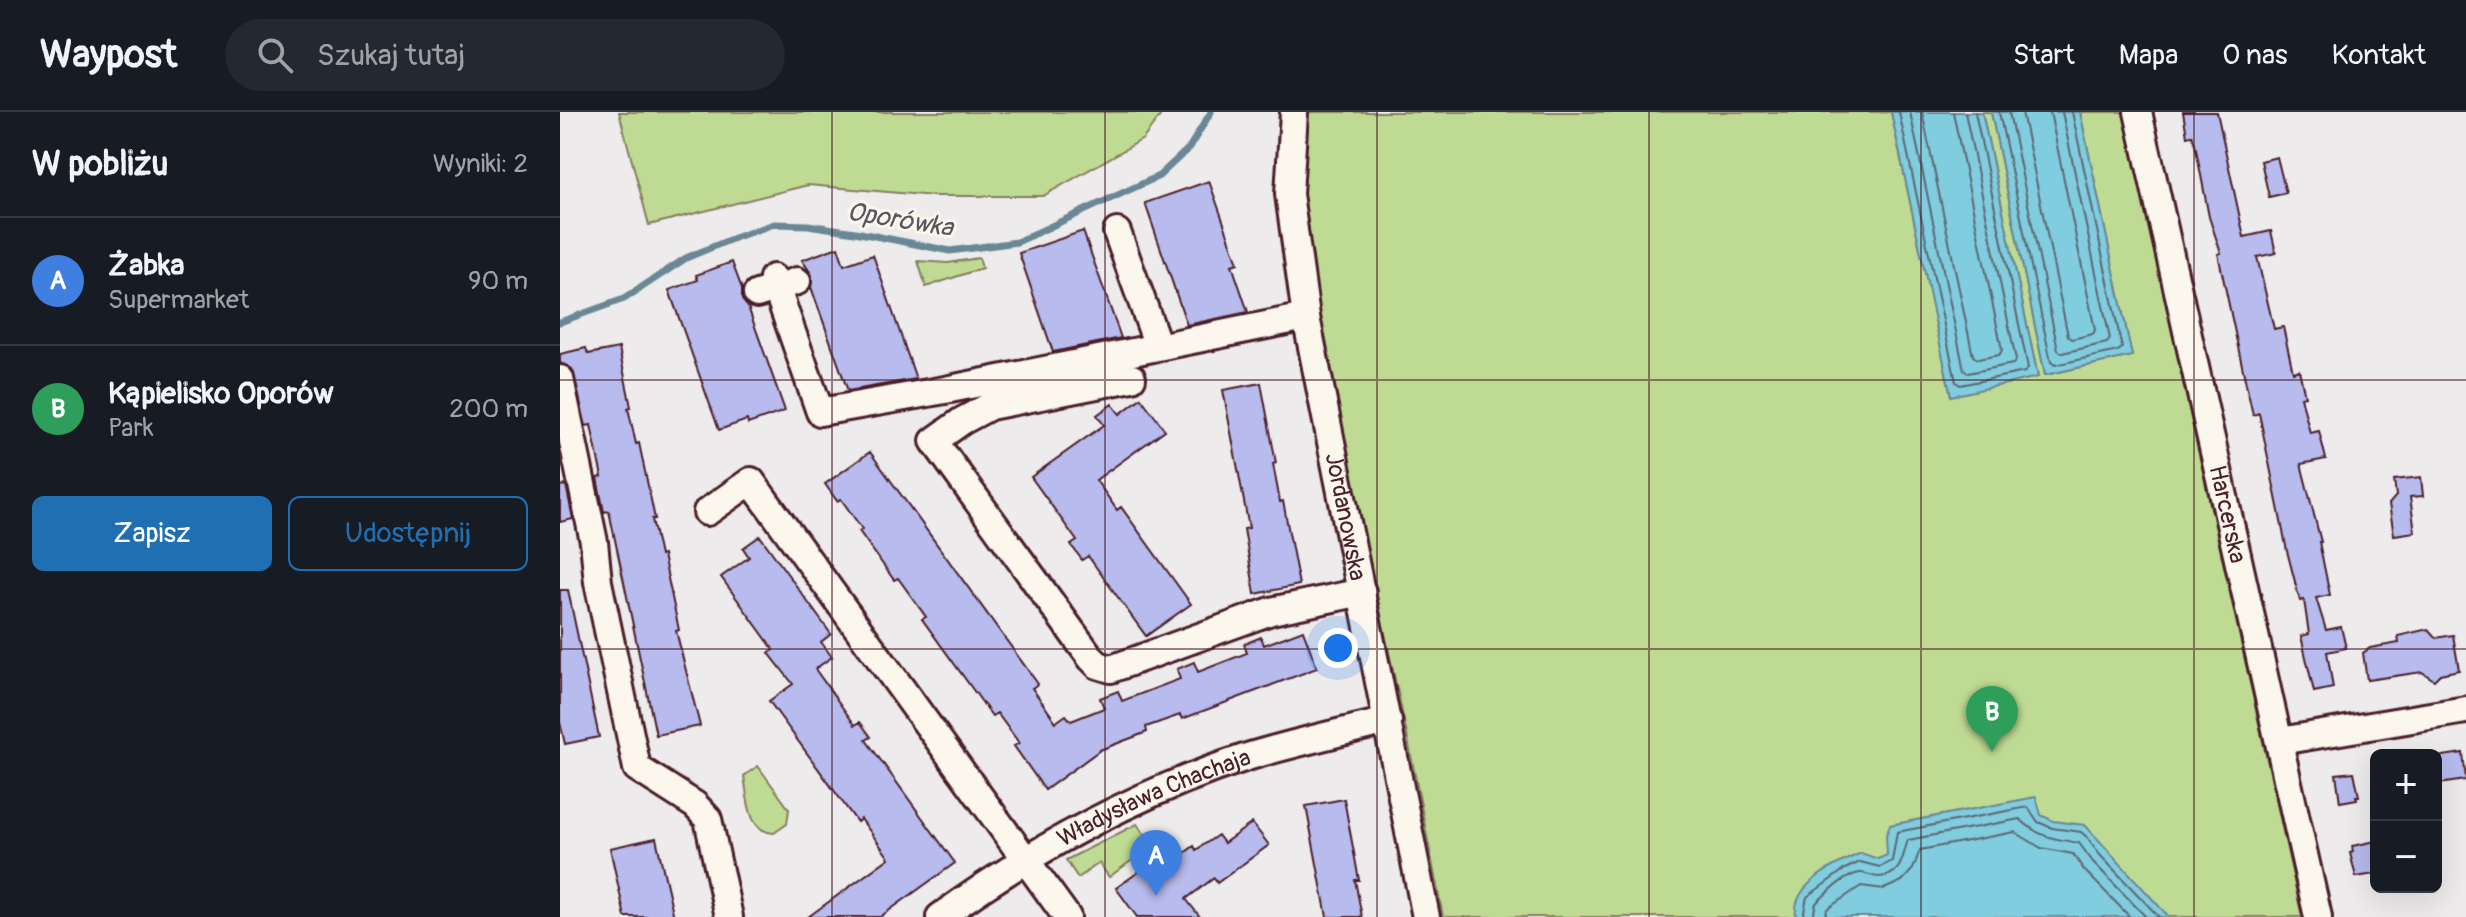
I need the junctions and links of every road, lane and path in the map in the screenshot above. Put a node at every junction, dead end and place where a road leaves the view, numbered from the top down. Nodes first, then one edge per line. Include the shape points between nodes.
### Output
1 (1294, 112) edge
2 (2138, 112) edge
3 (1117, 232) dead end
4 (776, 285) dead end
5 (1306, 317) junction
6 (1158, 346) junction
7 (1132, 378) dead end
8 (560, 379) edge
9 (707, 512) dead end
10 (1362, 592) junction
11 (2466, 710) edge
12 (1388, 721) junction
13 (2280, 741) junction
14 (1025, 859) junction
15 (729, 917) edge
16 (940, 917) edge
17 (1067, 917) edge
18 (1426, 917) edge
19 (2318, 917) edge

1 - 5 street, Jordanowska via 1289,194
2 - 13 street, Harcerska
3 - 6 street
4 - 6 street via 820,412
5 - 6 street
5 - 10 street, Jordanowska
7 - 10 street via 990,406 934,441 1098,665 1111,669 1271,611
8 - 15 street via 637,768 708,819
9 - 14 street via 751,481
10 - 12 street, Jordanowska
11 - 13 street
12 - 14 street, Władysława Chachaja via 1199,774 1119,808
12 - 18 street, Jordanowska
13 - 19 street, Harcerska
14 - 16 street, Władysława Chachaja
14 - 17 street

